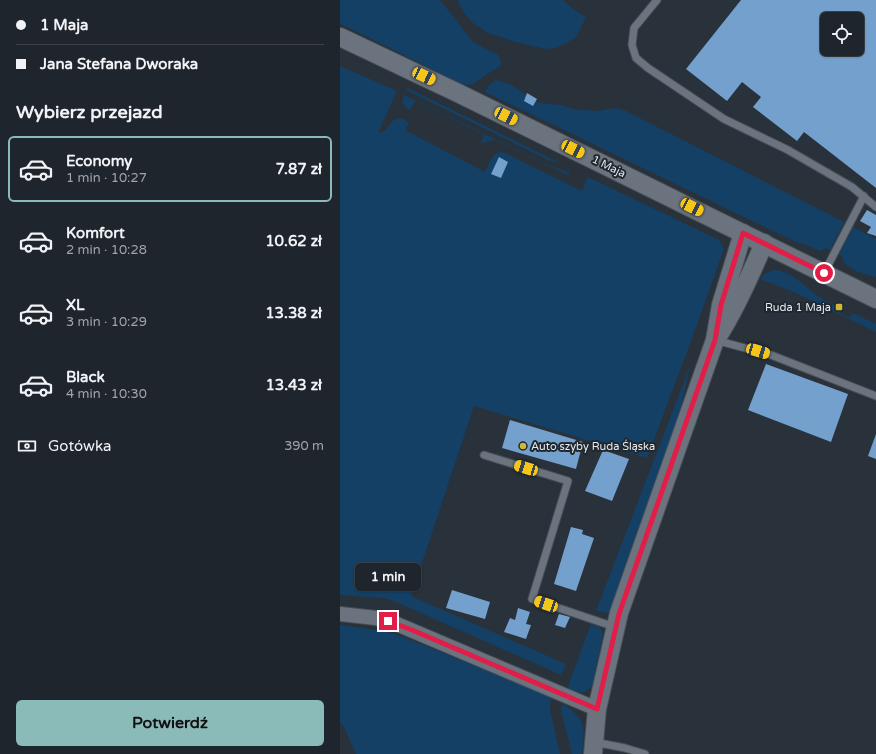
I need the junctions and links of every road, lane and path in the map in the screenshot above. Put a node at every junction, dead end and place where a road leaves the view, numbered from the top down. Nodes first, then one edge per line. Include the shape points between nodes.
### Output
1 (657, 0) edge
2 (340, 37) edge
3 (864, 196) junction
4 (876, 207) edge
5 (743, 233) junction
6 (764, 243) junction
7 (824, 273) junction
8 (876, 299) edge
9 (715, 340) junction
10 (876, 396) edge
11 (484, 455) dead end
12 (340, 614) edge
13 (615, 627) junction
14 (597, 709) junction
15 (593, 748) edge
16 (645, 754) edge

1 - 3 lane via 634,28 632,44 636,58 724,119 788,150
2 - 5 street, 1 Maja
3 - 4 lane
3 - 7 lane
5 - 6 street, 1 Maja
5 - 9 street via 721,305
6 - 7 street, 1 Maja
6 - 9 street via 733,312
7 - 8 street, 1 Maja
9 - 10 lane via 771,355
9 - 13 street
11 - 13 lane via 568,480 532,599
12 - 14 street via 376,618 399,625
13 - 14 street
14 - 15 street
15 - 16 lane via 625,748

